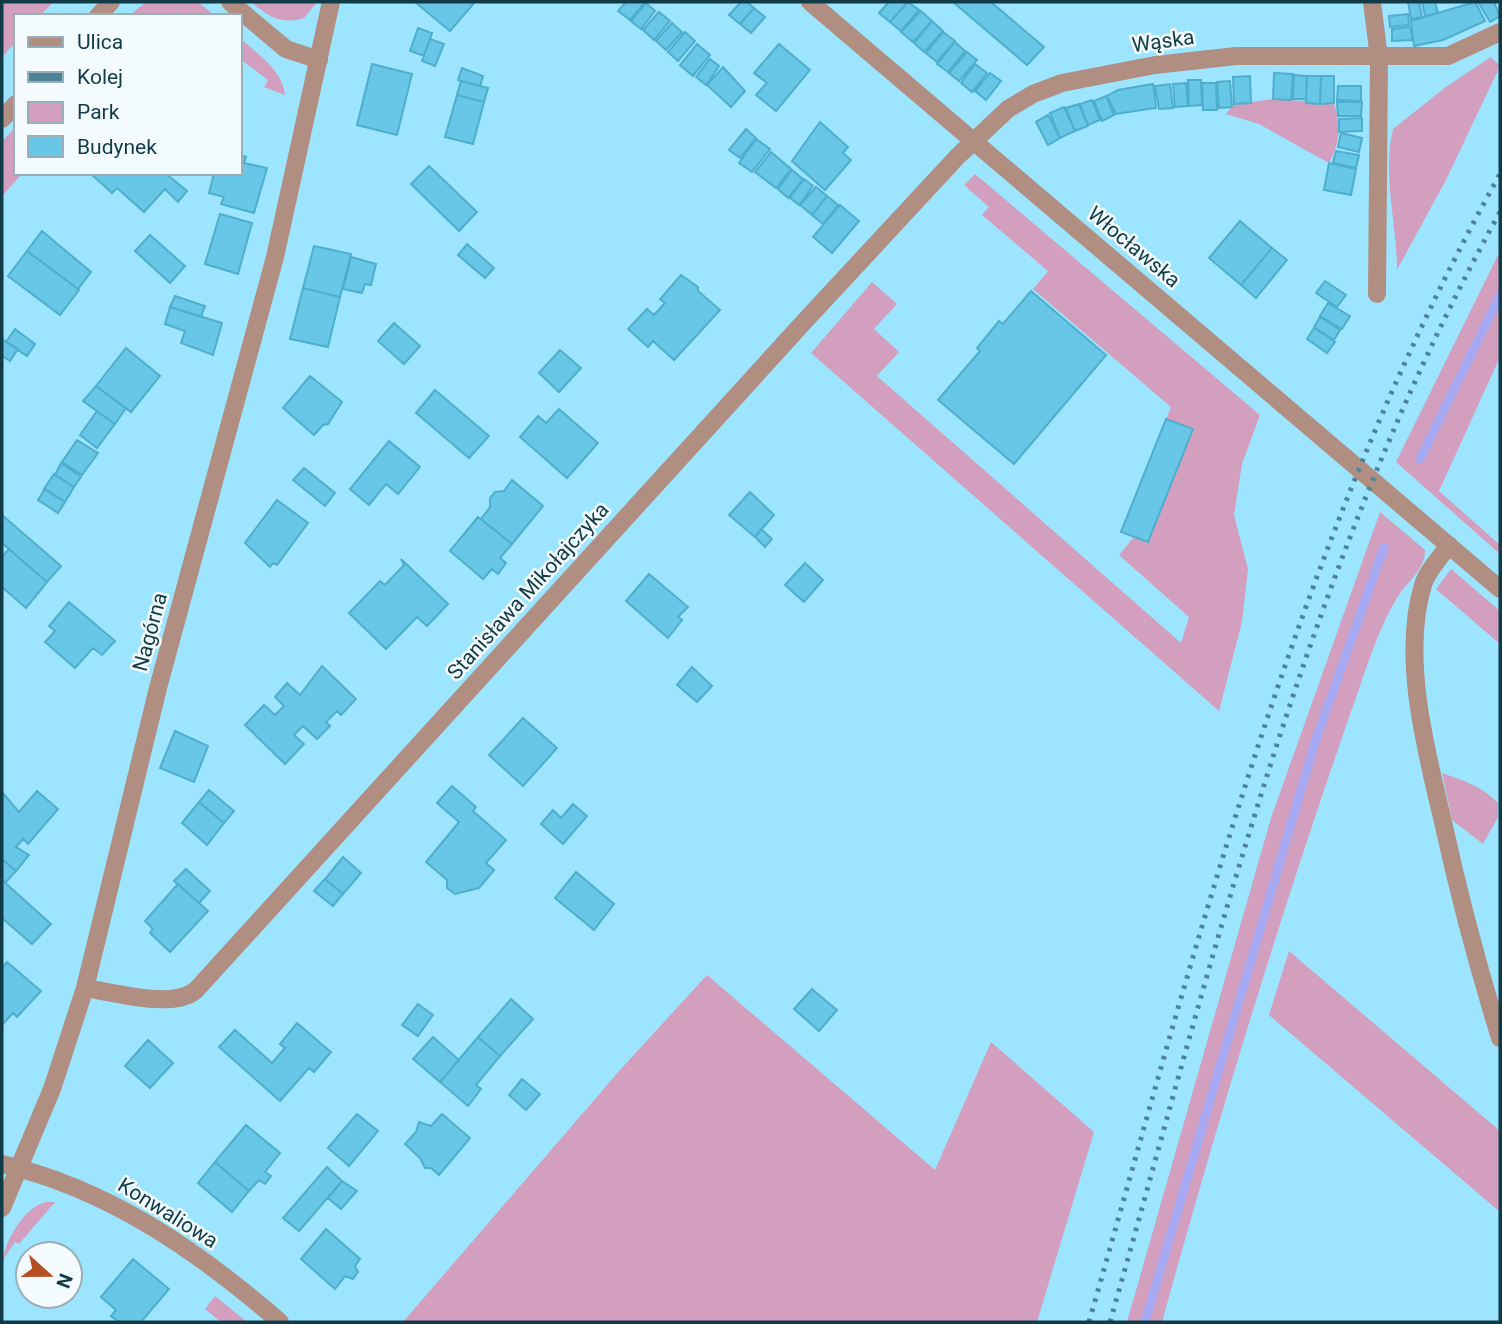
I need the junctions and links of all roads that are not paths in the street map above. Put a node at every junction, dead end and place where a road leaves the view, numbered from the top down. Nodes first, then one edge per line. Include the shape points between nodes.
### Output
1 (230, 2) edge
2 (331, 2) edge
3 (810, 2) edge
4 (1372, 2) edge
5 (1500, 32) edge
6 (1379, 58) junction
7 (319, 60) junction
8 (14, 106) edge
9 (2, 119) edge
10 (974, 141) junction
11 (1377, 294) dead end
12 (1449, 545) junction
13 (1500, 589) edge
14 (85, 988) junction
15 (1500, 1038) edge
16 (10, 1166) edge
17 (2, 1208) edge
18 (280, 1322) edge

1 - 7 street via 286,49
2 - 7 street, Nagórna
3 - 10 street, Włocławska
4 - 6 street
5 - 6 street, Wąska via 1448,56
6 - 10 street, Wąska via 1236,56 1102,73 1033,94 1008,109
6 - 11 street
7 - 14 street, Nagórna via 275,257 158,688
8 - 9 street
10 - 12 street, Włocławska
10 - 14 street, Stanisława Mikołajczyka via 196,990 185,998 169,1000
12 - 13 street, Włocławska
12 - 15 street via 1423,583 1416,680 1427,755 1468,934
14 - 16 street, Nagórna via 64,1058
16 - 17 street, Nagórna
16 - 18 street, Konwaliowa via 76,1186 147,1222 192,1251

